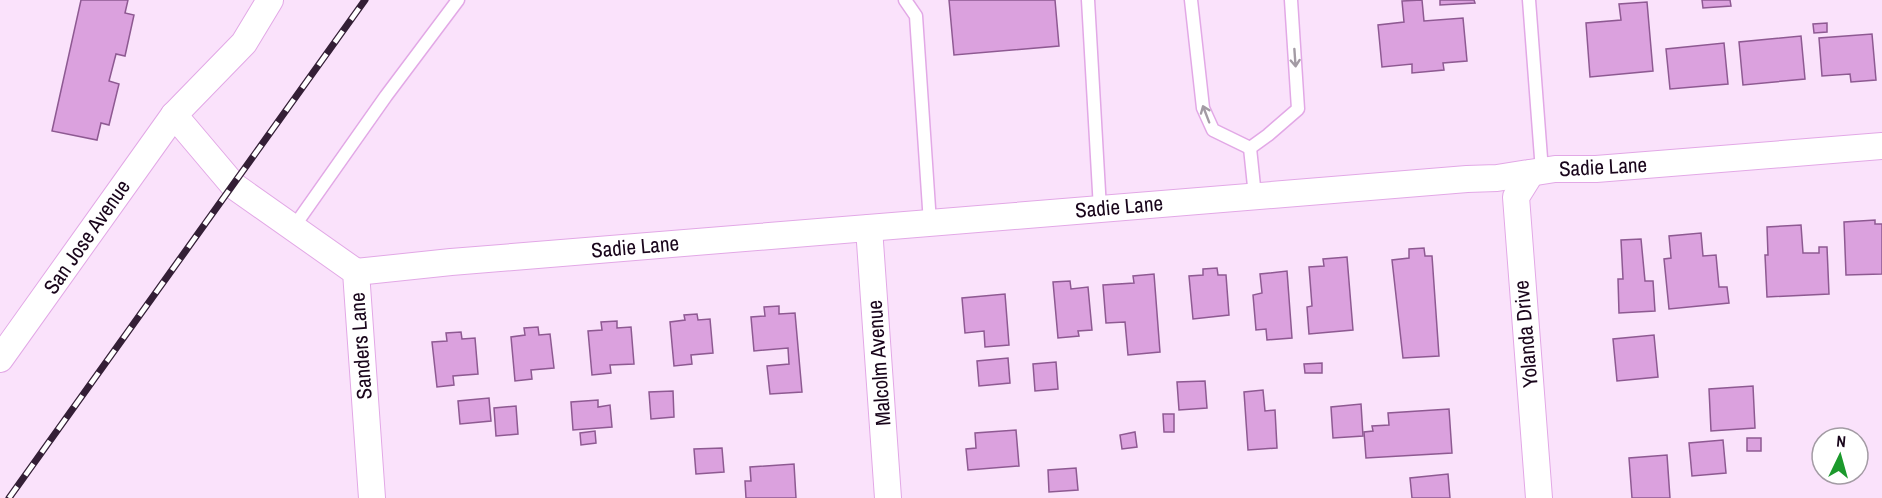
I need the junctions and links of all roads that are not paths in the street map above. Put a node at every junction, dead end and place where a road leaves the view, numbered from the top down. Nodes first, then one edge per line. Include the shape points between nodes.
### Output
1 (270, 0) edge
2 (458, 0) edge
3 (905, 0) edge
4 (1088, 0) edge
5 (1191, 0) edge
6 (1291, 0) edge
7 (1529, 0) edge
8 (174, 115) junction
9 (1882, 146) edge
10 (1250, 148) junction
11 (1537, 172) junction
12 (1255, 196) junction
13 (1100, 209) junction
14 (930, 223) junction
15 (293, 228) junction
16 (869, 228) junction
17 (356, 272) junction
18 (2, 354) edge
19 (372, 498) edge
20 (888, 498) edge
21 (1539, 498) edge

1 - 8 street via 244,43
2 - 15 lane
3 - 14 lane via 916,16
4 - 13 lane
10 -> 5 lane via 1213,130 1203,108
6 -> 10 lane via 1298,109
7 - 11 lane
8 - 15 street, Sanders Lane via 234,186
8 - 18 street, San Jose Avenue
9 - 11 street, Sadie Lane
10 - 12 lane
11 - 12 street, Sadie Lane
11 - 21 street, Yolanda Drive via 1516,197
12 - 13 street, Sadie Lane
13 - 14 street, Sadie Lane
14 - 16 street, Sadie Lane
15 - 17 street, Sanders Lane
16 - 17 street, Sadie Lane
16 - 20 street, Malcolm Avenue
17 - 19 street, Sanders Lane

